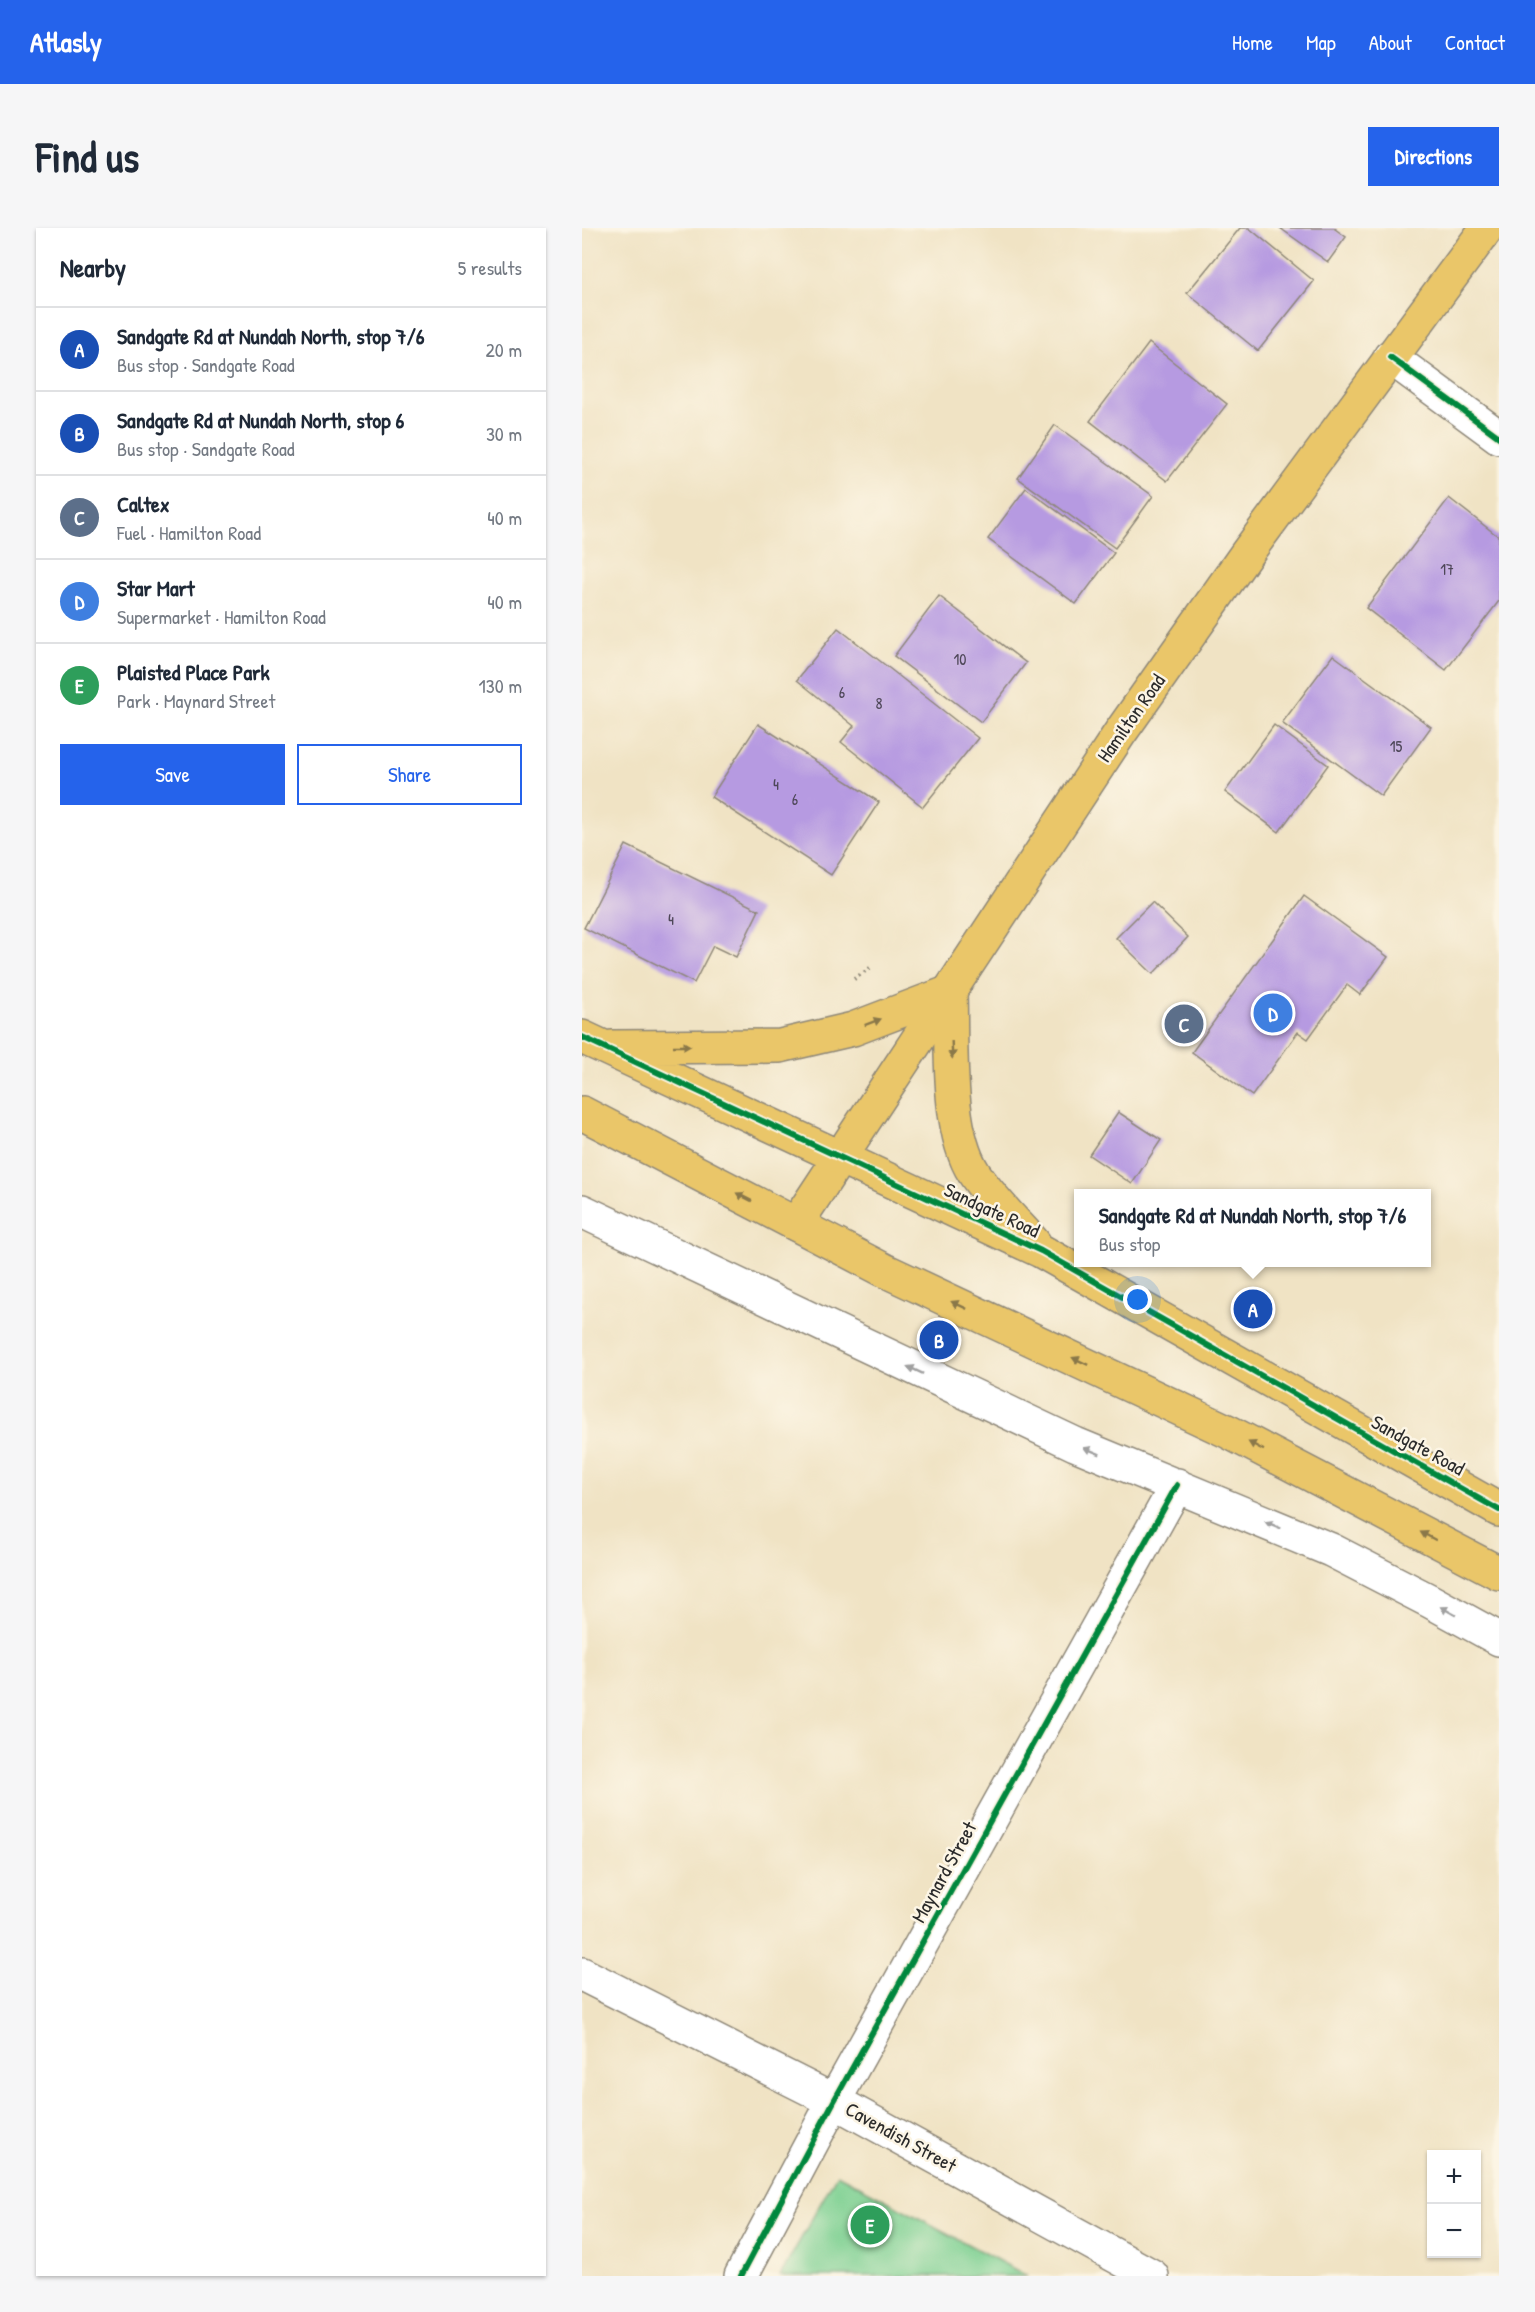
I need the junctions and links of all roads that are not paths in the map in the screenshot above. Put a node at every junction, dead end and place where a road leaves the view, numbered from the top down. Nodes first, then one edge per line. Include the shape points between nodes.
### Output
1 (1487, 228) edge
2 (1390, 357) junction
3 (1499, 437) edge
4 (950, 992) junction
5 (592, 1042) edge
6 (582, 1113) edge
7 (839, 1156) junction
8 (582, 1211) edge
9 (796, 1224) junction
10 (1041, 1251) junction
11 (1177, 1485) junction
12 (1499, 1509) edge
13 (1499, 1573) edge
14 (1499, 1639) edge
15 (582, 1974) edge
16 (834, 2101) junction
17 (741, 2276) edge
18 (1152, 2276) edge

1 - 2 main road, Hamilton Road
2 - 3 street
2 - 4 main road, Hamilton Road via 1120,733
5 -> 4 main road via 780,1046 853,1029
4 - 7 main road, Hamilton Road
4 -> 10 main road via 958,1137 974,1173
5 - 7 main road, Sandgate Road
9 -> 6 main road
7 - 9 main road, Hamilton Road
7 - 10 main road, Sandgate Road
11 -> 8 street via 1064,1439
13 -> 9 main road via 1229,1432 884,1270
10 - 12 main road, Sandgate Road
14 -> 11 street via 1331,1550
11 - 16 street, Maynard Street
15 - 16 street, Cavendish Street
16 - 17 street, Maynard Street
16 - 18 street, Cavendish Street

